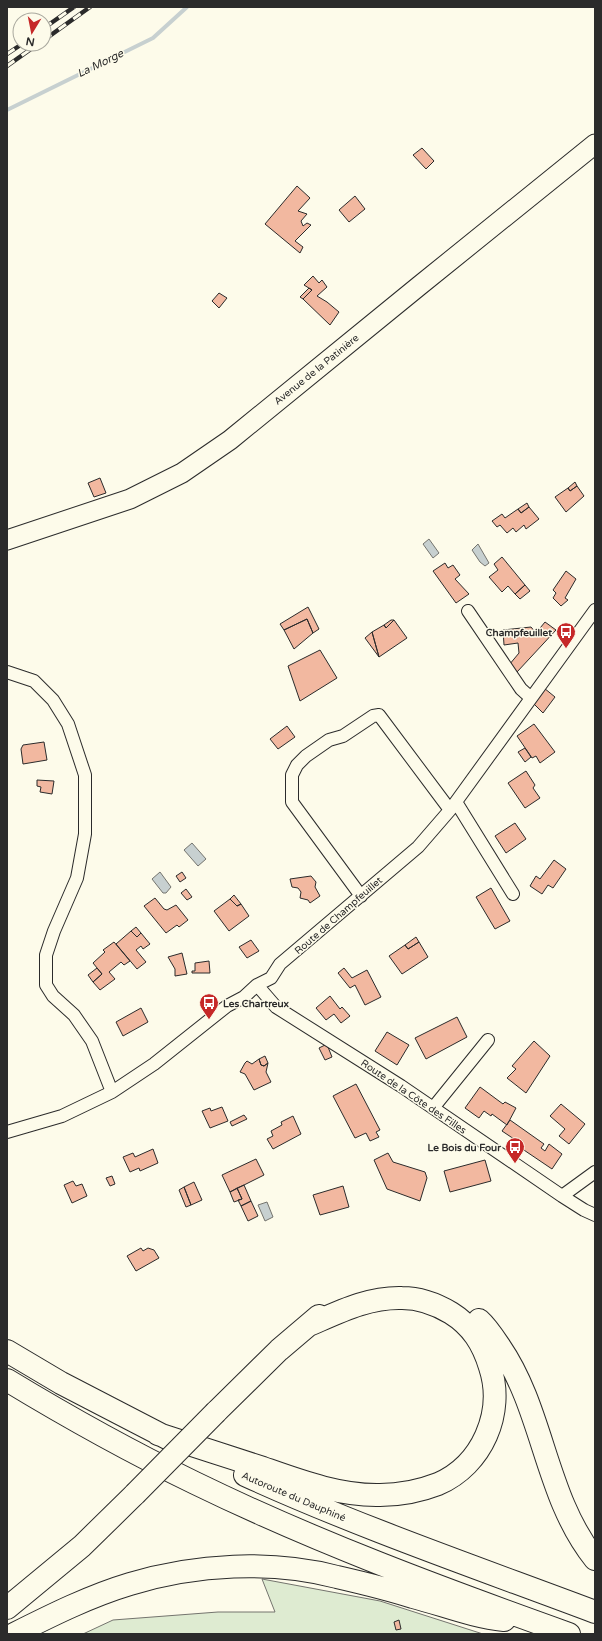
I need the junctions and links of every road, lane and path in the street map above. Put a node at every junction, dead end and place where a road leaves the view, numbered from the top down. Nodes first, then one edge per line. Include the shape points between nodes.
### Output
1 (595, 144) edge
2 (7, 540) edge
3 (595, 610) edge
4 (468, 611) dead end
5 (7, 672) edge
6 (531, 698) junction
7 (453, 806) junction
8 (513, 894) dead end
9 (361, 896) junction
10 (258, 985) junction
11 (488, 1040) dead end
12 (112, 1092) junction
13 (433, 1108) junction
14 (7, 1132) edge
15 (595, 1172) edge
16 (562, 1196) junction
17 (595, 1215) edge
18 (308, 1325) junction
19 (7, 1351) edge
20 (7, 1380) edge
21 (158, 1434) junction
22 (595, 1559) edge
23 (11, 1604) edge
24 (595, 1612) edge
25 (539, 1623) junction
26 (14, 1634) edge
27 (569, 1634) edge

1 - 2 main road, Avenue de la Patinière via 230,440 182,473 130,499
3 - 6 street, Route de Champfeuillet
4 - 6 street via 521,688
5 - 12 street via 34,680 53,700 68,724 85,775 84,834 77,878 46,955 46,985 53,996 74,1015 92,1041
6 - 7 street, Route de Champfeuillet
7 - 8 street
7 - 9 street, Route de Champfeuillet via 418,846
7 - 9 street via 379,716 373,716 344,736 329,740 306,756 292,775 292,802
9 - 10 street, Route de Champfeuillet via 280,964 271,978
10 - 12 street, Route de Champfeuillet via 244,997 227,1006 154,1064
10 - 13 street, Route de la Côte des Filles via 276,1007
11 - 13 street
12 - 14 street, Route de Champfeuillet via 62,1116
13 - 16 street, Route de la Côte des Filles
15 - 16 street
16 - 17 street, Route de la Côte des Filles
18 - 21 highway via 360,1304 387,1298 427,1302 458,1318 477,1336 488,1358 494,1382 494,1406 490,1427 474,1457 450,1477 424,1489 394,1494 366,1494 321,1486
18 - 22 highway via 329,1306 346,1297 394,1287 433,1292 469,1311 482,1322 494,1338 519,1380 554,1483 583,1543
18 - 23 highway, bridge via 279,1350 82,1546
19 - 21 highway, Autoroute du Dauphiné
20 - 25 highway via 117,1444 195,1483 367,1558
21 - 24 highway, Autoroute du Dauphiné via 287,1494 382,1533
25 - 26 highway via 484,1618 412,1596 306,1570 250,1567 193,1570 131,1584 64,1609
25 - 27 highway

